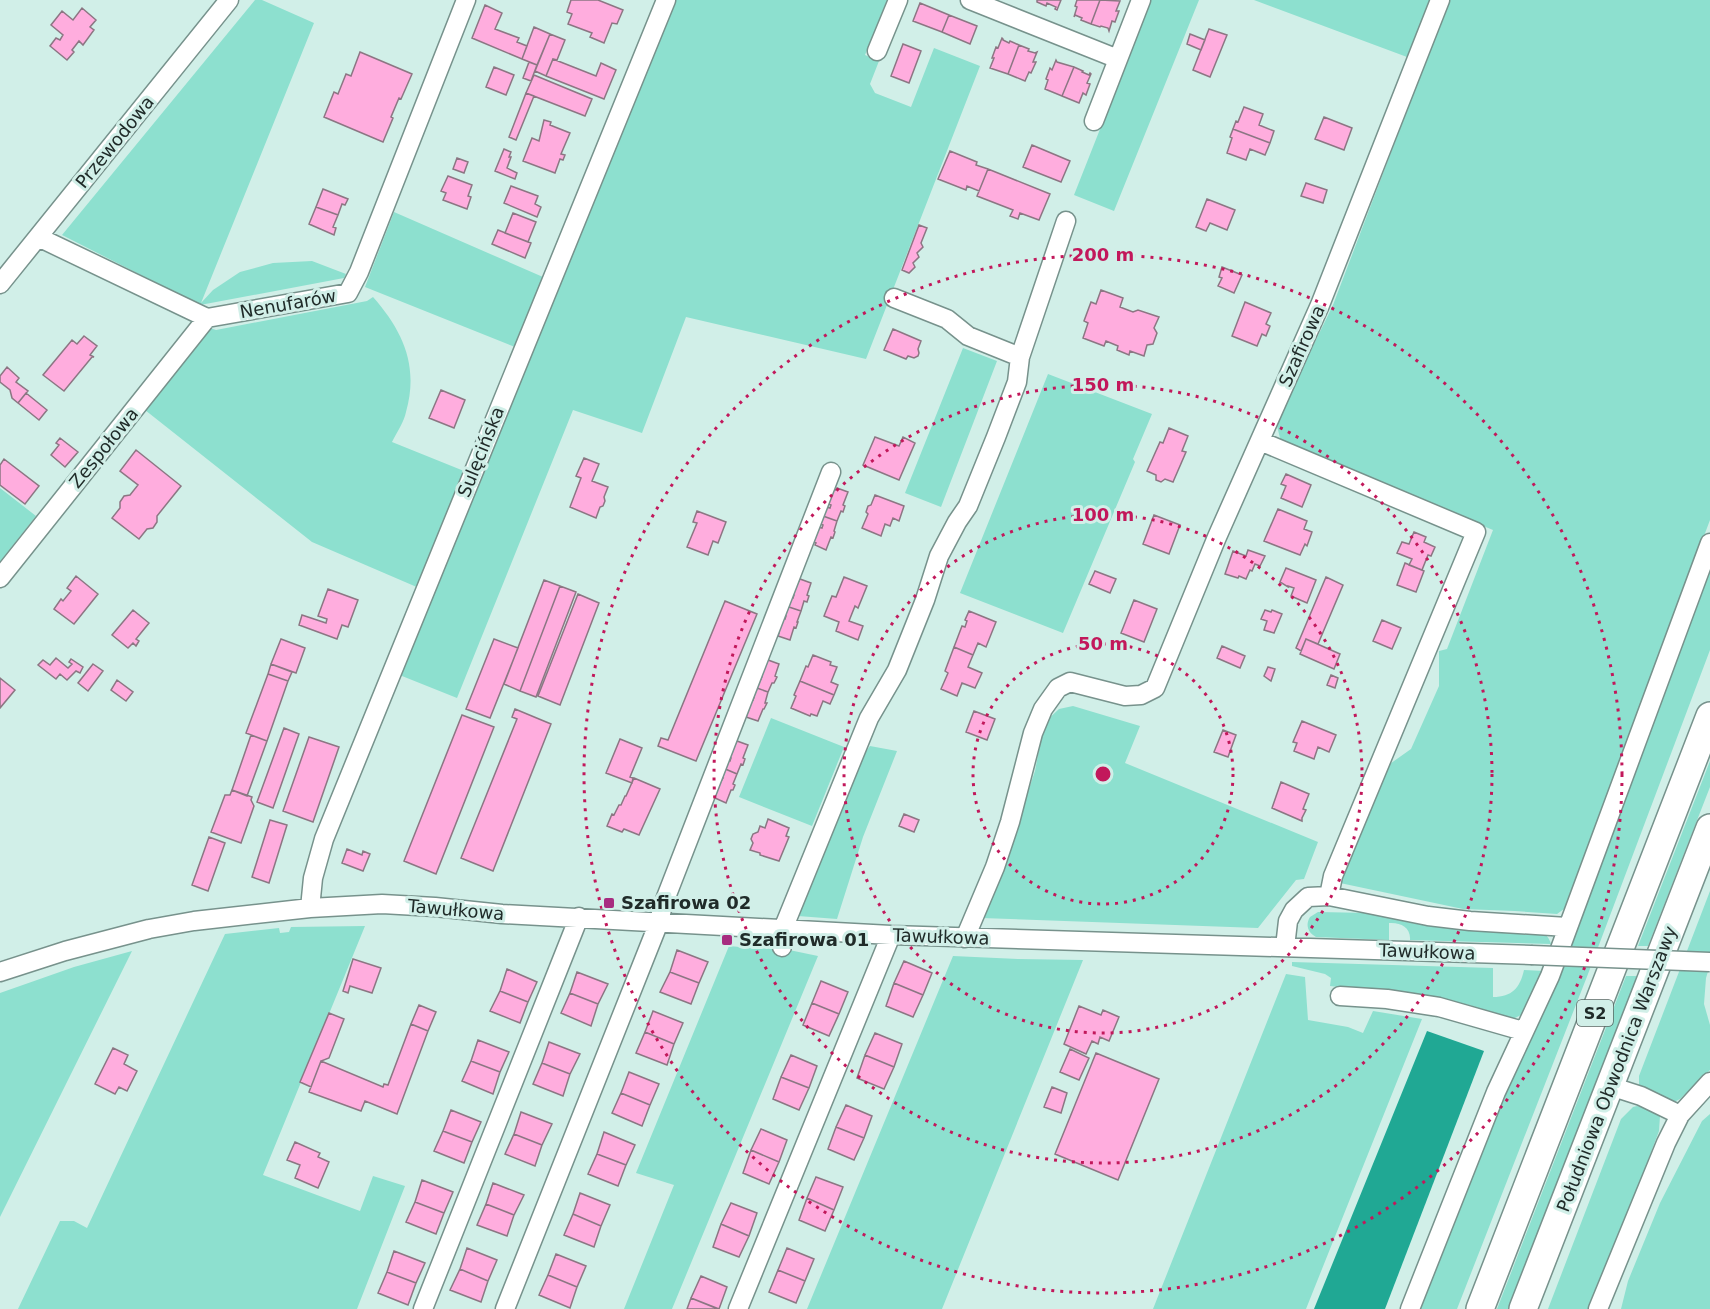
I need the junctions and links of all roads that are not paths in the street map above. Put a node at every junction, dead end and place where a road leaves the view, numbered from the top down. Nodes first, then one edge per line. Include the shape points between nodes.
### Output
1 (229, 0) edge
2 (466, 0) edge
3 (666, 0) edge
4 (898, 0) edge
5 (970, 0) edge
6 (1141, 0) edge
7 (1440, 0) edge
8 (877, 51) dead end
9 (1118, 60) junction
10 (1094, 121) dead end
11 (1066, 221) dead end
12 (38, 237) junction
13 (0, 284) edge
14 (894, 298) dead end
15 (207, 318) junction
16 (1020, 357) junction
17 (1260, 441) junction
18 (831, 472) dead end
19 (1710, 543) edge
20 (0, 578) edge
21 (1710, 716) edge
22 (1710, 828) edge
23 (1329, 896) junction
24 (310, 908) junction
25 (579, 917) junction
26 (659, 922) junction
27 (1567, 927) junction
28 (891, 935) junction
29 (783, 938) junction
30 (965, 938) junction
31 (1285, 947) junction
32 (1710, 962) edge
33 (0, 972) edge
34 (1340, 996) dead end
35 (1523, 1031) junction
36 (1710, 1082) edge
37 (1610, 1086) junction
38 (1680, 1115) junction
39 (423, 1309) edge
40 (505, 1309) edge
41 (738, 1309) edge
42 (1410, 1309) edge
43 (1480, 1309) edge
44 (1523, 1309) edge
45 (1598, 1309) edge

1 - 12 street, Przewodowa
2 - 15 street, Nenufarów via 348,293
3 - 24 street, Sulęcińska via 324,839 313,878
4 - 8 street
5 - 9 street
6 - 9 street
7 - 17 street, Szafirowa via 1320,306
9 - 10 street
11 - 16 street
12 - 13 street, Przewodowa
12 - 15 street
14 - 16 street via 947,319 968,336
15 - 20 street, Zespołowa
16 - 29 street via 1017,382 969,506 939,556 897,670 869,718
17 - 23 street via 1476,532 1333,876
17 - 30 street, Szafirowa via 1155,688 1125,696 1070,682 1058,688 1043,709 992,875
18 - 26 street
19 - 27 street
21 - 43 highway, S2
22 - 37 highway, Południowa Obwodnica Warszawy / S2
23 - 27 street via 1428,916
23 - 31 street via 1308,897 1294,910 1288,921
24 - 25 street, Tawułkowa via 382,904
24 - 33 street, Tawułkowa via 149,929
25 - 26 street, Tawułkowa
25 - 39 street
26 - 29 street, Tawułkowa
26 - 40 street
27 - 35 street via 1540,1000
28 - 29 street, Tawułkowa
28 - 30 street, Tawułkowa
28 - 41 street
30 - 31 street, Tawułkowa
31 - 32 street, Tawułkowa, bridge
34 - 35 street via 1439,1007
35 - 42 street
36 - 38 street
37 - 38 street
37 - 44 highway, Południowa Obwodnica Warszawy / S2
38 - 45 street

